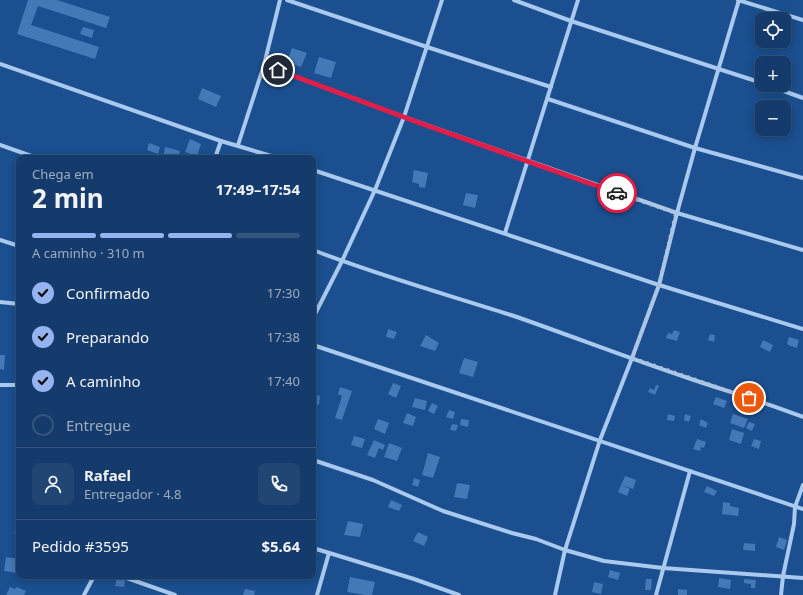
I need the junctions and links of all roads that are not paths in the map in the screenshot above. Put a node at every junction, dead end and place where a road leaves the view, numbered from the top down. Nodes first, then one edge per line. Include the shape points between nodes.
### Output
1 (280, 0) edge
2 (287, 0) edge
3 (442, 0) edge
4 (514, 0) edge
5 (578, 0) edge
6 (739, 0) edge
7 (803, 20) edge
8 (571, 21) junction
9 (427, 47) junction
10 (0, 64) edge
11 (264, 65) junction
12 (718, 68) junction
13 (755, 81) edge
14 (552, 87) junction
15 (786, 92) edge
16 (803, 98) edge
17 (548, 99) junction
18 (404, 117) junction
19 (221, 140) junction
20 (0, 145) edge
21 (238, 145) junction
22 (695, 148) junction
23 (28, 155) edge
24 (216, 155) edge
25 (269, 155) edge
26 (527, 161) junction
27 (316, 171) edge
28 (803, 178) edge
29 (375, 190) junction
30 (676, 213) junction
31 (505, 233) junction
32 (0, 240) edge
33 (16, 245) edge
34 (803, 250) edge
35 (316, 251) edge
36 (342, 261) junction
37 (659, 285) junction
38 (0, 302) edge
39 (16, 304) edge
40 (316, 312) edge
41 (803, 329) edge
42 (316, 346) edge
43 (632, 358) junction
44 (0, 385) edge
45 (16, 385) edge
46 (803, 417) edge
47 (600, 440) junction
48 (316, 461) edge
49 (690, 471) junction
50 (803, 485) edge
51 (796, 507) junction
52 (803, 509) edge
53 (316, 549) edge
54 (565, 550) junction
55 (329, 553) junction
56 (663, 568) junction
57 (783, 576) junction
58 (803, 578) edge
59 (92, 579) edge
60 (129, 579) edge
61 (84, 595) edge
62 (175, 595) edge
63 (317, 595) edge
64 (459, 595) edge
65 (555, 595) edge
66 (656, 595) edge
67 (781, 595) edge

1 - 11 street
2 - 9 street
3 - 9 street
4 - 8 street
5 - 8 street
6 - 7 street
6 - 12 street
8 - 12 street
8 - 14 street
9 - 14 street
9 - 18 street
10 - 19 street
11 - 18 street
11 - 21 street
12 - 13 street
12 - 22 street
14 - 17 street
15 - 16 street
17 - 22 street
17 - 26 street
18 - 26 street
18 - 29 street
19 - 21 street
19 - 24 street
20 - 23 street
21 - 25 street
22 - 28 street
22 - 30 street
26 - 30 street
26 - 31 street
27 - 29 street
29 - 31 street
29 - 36 street
30 - 34 street
30 - 37 street
31 - 37 street
32 - 33 street
35 - 36 street
36 - 40 street
36 - 43 street via 516,317
37 - 41 street
37 - 43 street
38 - 39 street
42 - 47 street
43 - 46 street
43 - 47 street
44 - 45 street
47 - 49 street
47 - 54 street
48 - 54 street via 373,480 443,511
49 - 51 street
49 - 56 street
50 - 51 street
51 - 52 street
51 - 57 street
53 - 55 street
54 - 56 street via 604,561
54 - 65 street
55 - 63 street
55 - 64 street
56 - 57 street
56 - 66 street
57 - 58 street
57 - 67 street
59 - 61 street
60 - 62 street

